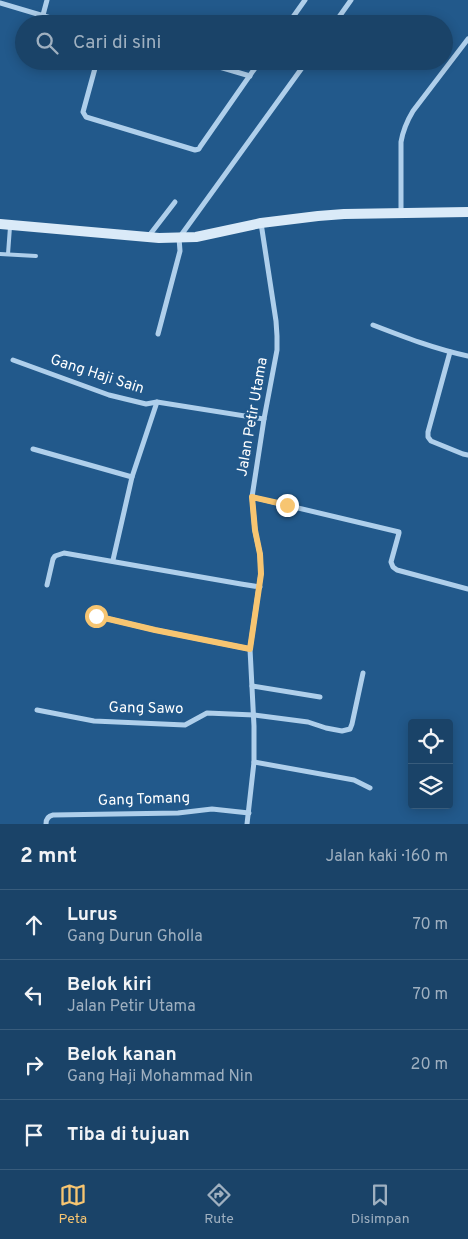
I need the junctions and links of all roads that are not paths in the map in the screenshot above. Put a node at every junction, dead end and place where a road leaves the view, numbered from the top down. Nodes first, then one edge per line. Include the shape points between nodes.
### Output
1 (47, 0) edge
2 (305, 0) edge
3 (351, 0) edge
4 (0, 3) edge
5 (43, 15) joint
6 (294, 15) edge
7 (340, 15) edge
8 (468, 39) edge
9 (453, 59) edge
10 (94, 70) edge
11 (230, 70) edge
12 (254, 70) edge
13 (300, 70) edge
14 (444, 70) edge
15 (250, 76) junction
16 (175, 202) dead end
17 (468, 212) edge
18 (400, 213) junction
19 (261, 223) junction
20 (6, 227) edge
21 (148, 237) junction
22 (177, 238) junction
23 (0, 254) edge
24 (8, 254) junction
25 (36, 256) dead end
26 (373, 325) dead end
27 (158, 334) dead end
28 (450, 352) junction
29 (468, 356) edge
30 (13, 360) dead end
31 (157, 402) junction
32 (264, 420) junction
33 (33, 449) dead end
34 (468, 455) edge
35 (132, 477) junction
36 (252, 497) junction
37 (113, 560) junction
38 (47, 585) dead end
39 (260, 587) junction
40 (468, 589) edge
41 (96, 616) dead end
42 (250, 649) junction
43 (363, 673) dead end
44 (252, 686) junction
45 (320, 697) dead end
46 (37, 710) dead end
47 (254, 715) junction
48 (254, 762) junction
49 (370, 788) dead end
50 (249, 813) junction
51 (46, 824) edge
52 (248, 824) edge

1 - 5 street
2 - 6 street
3 - 7 street
4 - 5 street
8 - 9 street
10 - 15 street via 83,112 86,117 195,150
11 - 15 street
12 - 15 street
13 - 22 street
14 - 18 street via 413,111 403,131
16 - 21 street
17 - 18 main road
18 - 19 main road via 318,216
19 - 22 main road
19 - 32 street, Jalan Petir Utama via 277,336
20 - 21 main road
20 - 24 lane
21 - 22 main road
22 - 27 street via 180,251
23 - 24 lane
24 - 25 lane
26 - 28 street
28 - 29 street
28 - 34 street via 428,434 431,441
30 - 31 street, Gang Haji Sain via 109,395 146,404
31 - 32 street, Gang Haji Sain
31 - 35 street
32 - 36 street, Jalan Petir Utama
33 - 35 street
35 - 37 street
36 - 39 street, Jalan Petir Utama via 260,554
36 - 40 street via 399,532 393,567
37 - 38 street via 59,553 55,556
37 - 39 street
39 - 42 street, Jalan Petir Utama
41 - 42 street
42 - 44 street, Jalan Petir Utama
43 - 47 street, Gang Sawo via 352,724 347,731
44 - 45 street
44 - 47 street, Jalan Petir Utama
46 - 47 street, Gang Sawo via 94,720 185,725 208,713
47 - 48 street, Jalan Petir Utama
48 - 49 street via 354,780
48 - 50 street, Jalan Petir Utama
50 - 51 street, Gang Tomang via 212,809 178,813 53,815 49,816
50 - 52 street, Jalan Petir Utama

